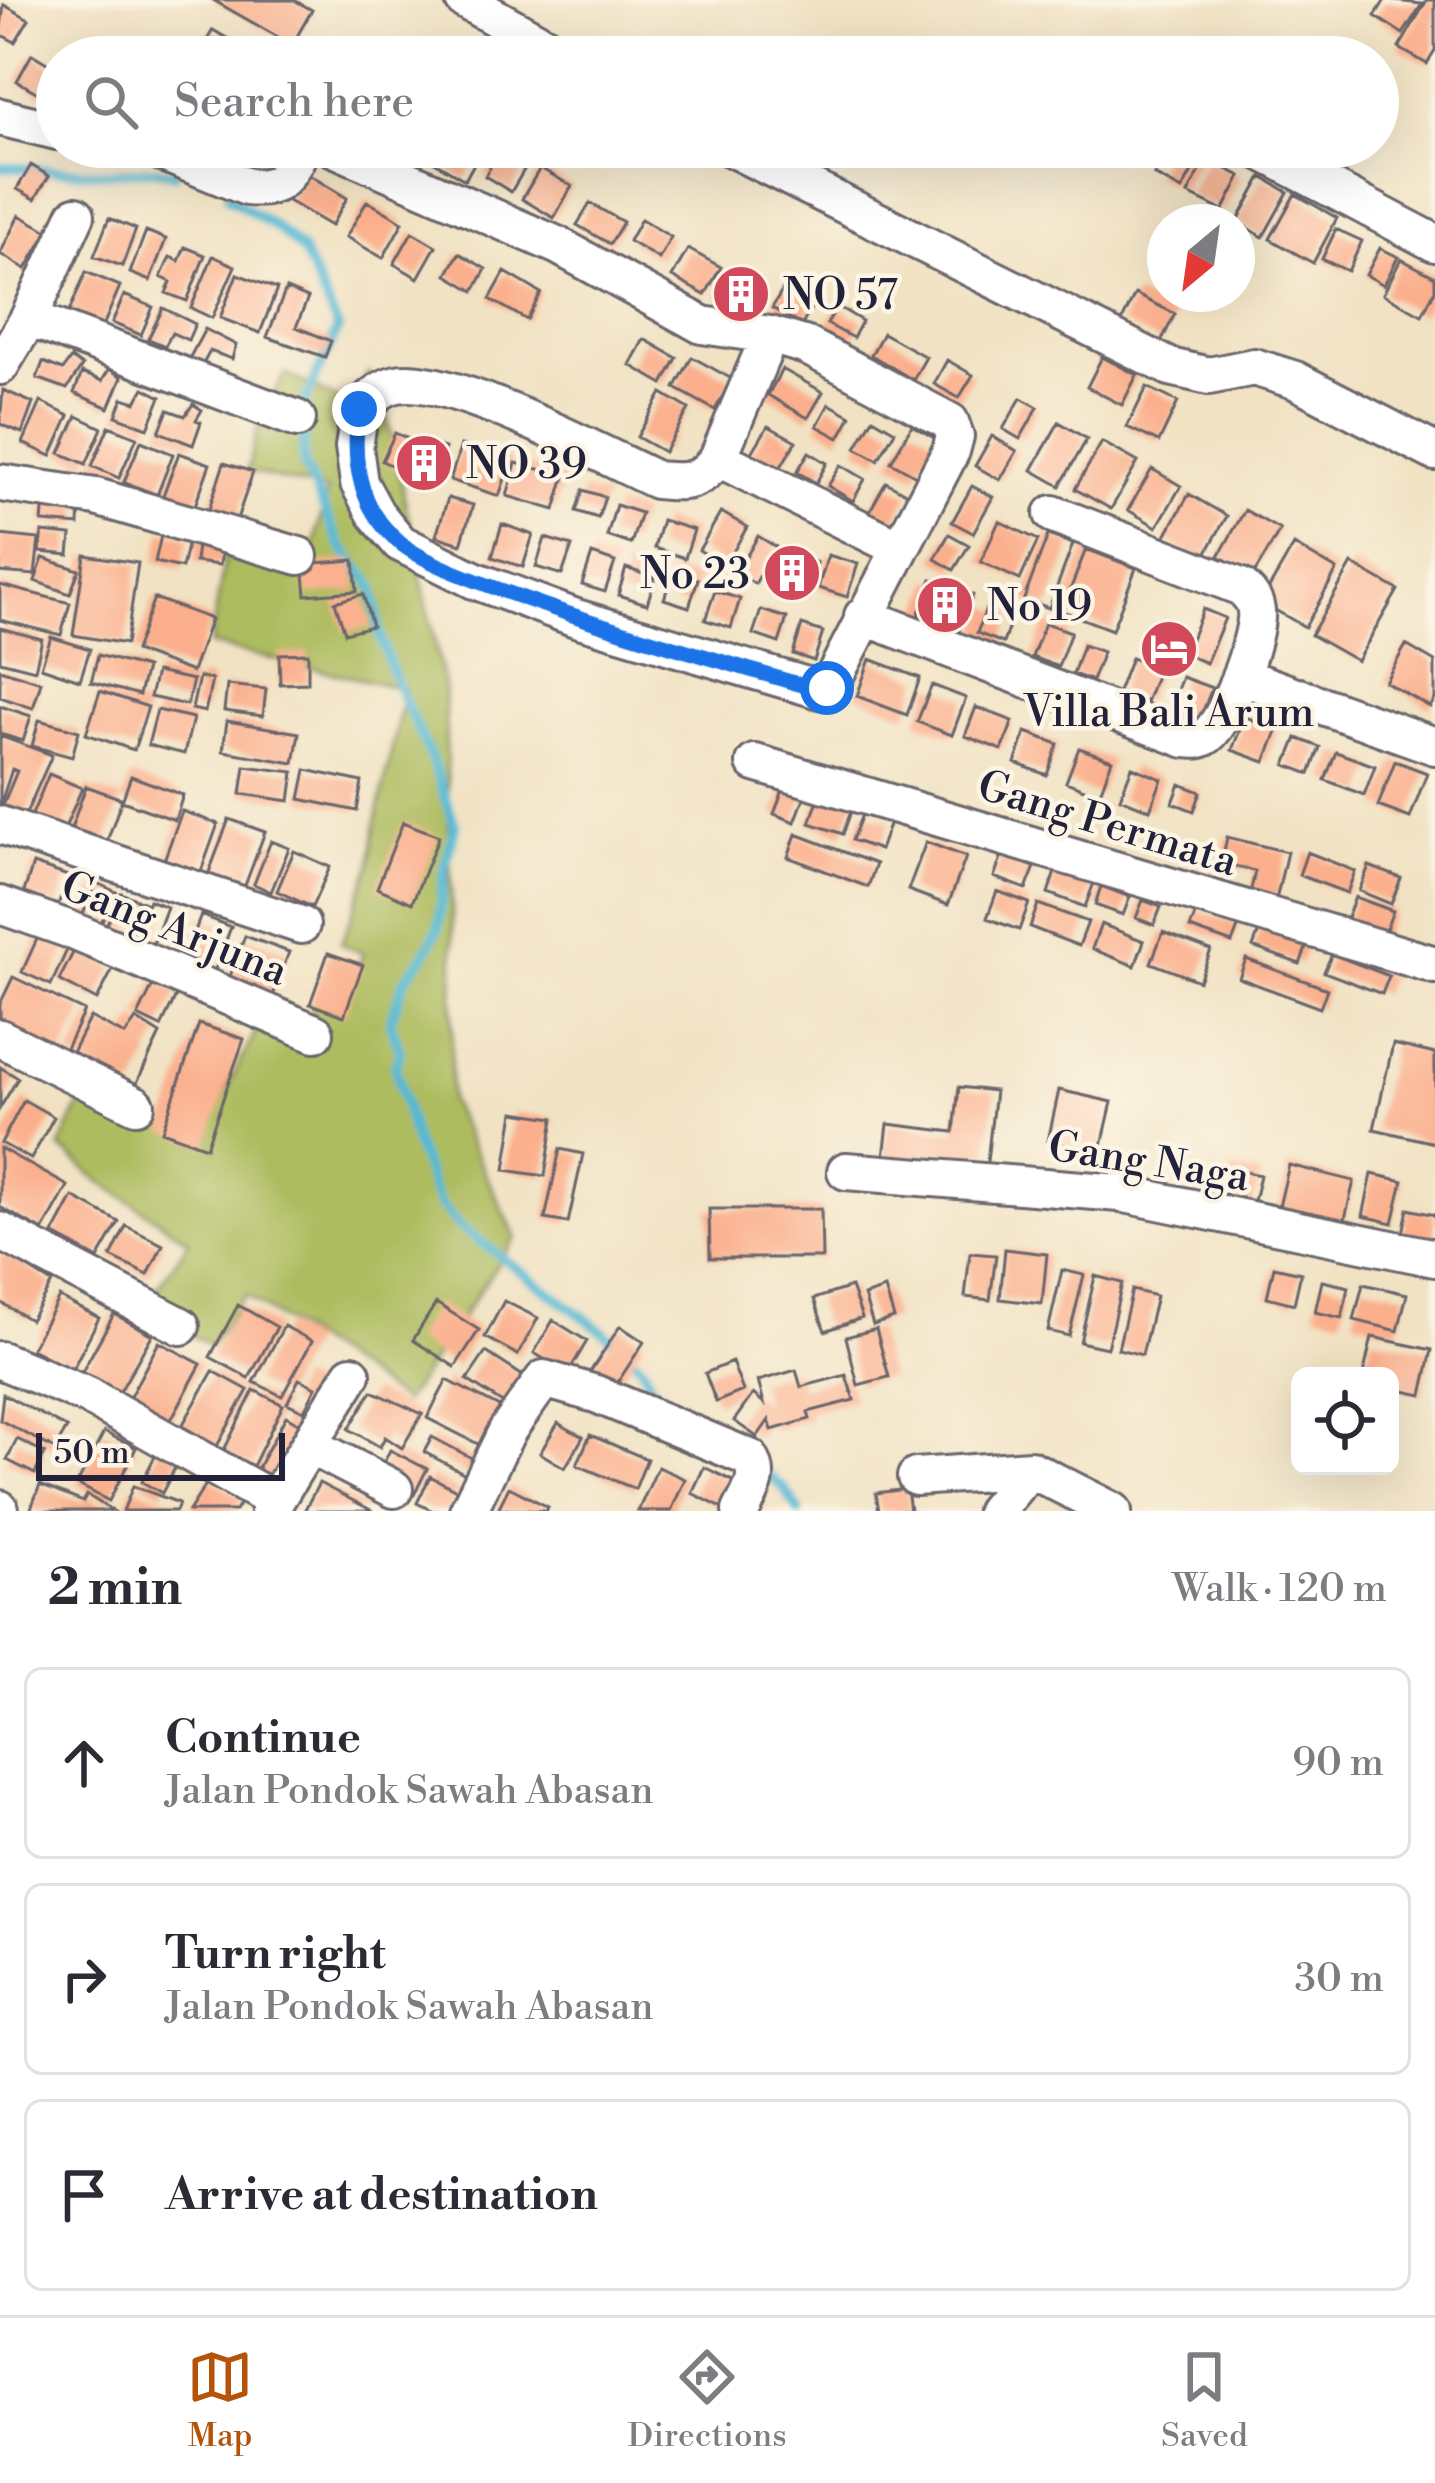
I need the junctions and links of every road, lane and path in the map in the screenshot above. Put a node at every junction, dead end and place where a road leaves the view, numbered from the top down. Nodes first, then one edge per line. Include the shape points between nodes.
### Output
1 (464, 0) edge
2 (528, 36) edge
3 (0, 117) edge
4 (36, 126) edge
5 (206, 168) edge
6 (291, 168) edge
7 (380, 168) edge
8 (771, 168) edge
9 (1293, 168) edge
10 (76, 215) dead end
11 (1435, 243) edge
12 (29, 318) junction
13 (770, 335) junction
14 (0, 366) edge
15 (1331, 371) dead end
16 (297, 419) dead end
17 (1435, 427) edge
18 (1435, 452) edge
19 (718, 458) junction
20 (0, 483) edge
21 (1053, 514) dead end
22 (899, 548) junction
23 (299, 556) dead end
24 (863, 616) junction
25 (1240, 676) junction
26 (1435, 746) edge
27 (755, 763) dead end
28 (0, 825) edge
29 (0, 905) edge
30 (302, 925) dead end
31 (1435, 965) edge
32 (315, 1034) dead end
33 (0, 1038) edge
34 (136, 1105) dead end
35 (845, 1171) dead end
36 (0, 1231) edge
37 (1435, 1258) edge
38 (181, 1326) dead end
39 (0, 1360) edge
40 (352, 1374) dead end
41 (309, 1445) junction
42 (1030, 1469) junction
43 (916, 1477) dead end
44 (394, 1490) dead end
45 (272, 1506) edge
46 (468, 1511) edge
47 (741, 1511) edge
48 (995, 1511) edge
49 (1112, 1511) edge

1 - 2 street
3 - 4 street
5 - 6 street via 272,188
7 - 13 street via 559,246 702,325
8 - 18 street via 1170,367 1209,376 1254,367
9 - 11 street
10 - 12 street
12 - 14 street
12 - 16 street
13 - 19 street
13 - 22 street via 808,346 950,422 951,451
15 - 17 street
19 - 22 street
19 - 24 street via 687,483 656,480 460,394 413,383 394,384 359,409 354,448 358,483 400,543 576,618 820,690
20 - 23 street via 96,497
21 - 25 street via 1241,587 1256,607 1256,623
22 - 24 street
24 - 25 street via 1185,739 1215,728
25 - 26 street
27 - 31 street, Gang Permata
28 - 30 street
29 - 32 street, Gang Arjuna
33 - 34 street
35 - 37 street, Gang Naga via 1120,1193
36 - 38 street
39 - 45 street via 88,1396
40 - 41 street
41 - 44 street
41 - 45 street
42 - 43 street
42 - 48 street
42 - 49 street
46 - 47 street via 507,1430 544,1379 750,1458 755,1484

